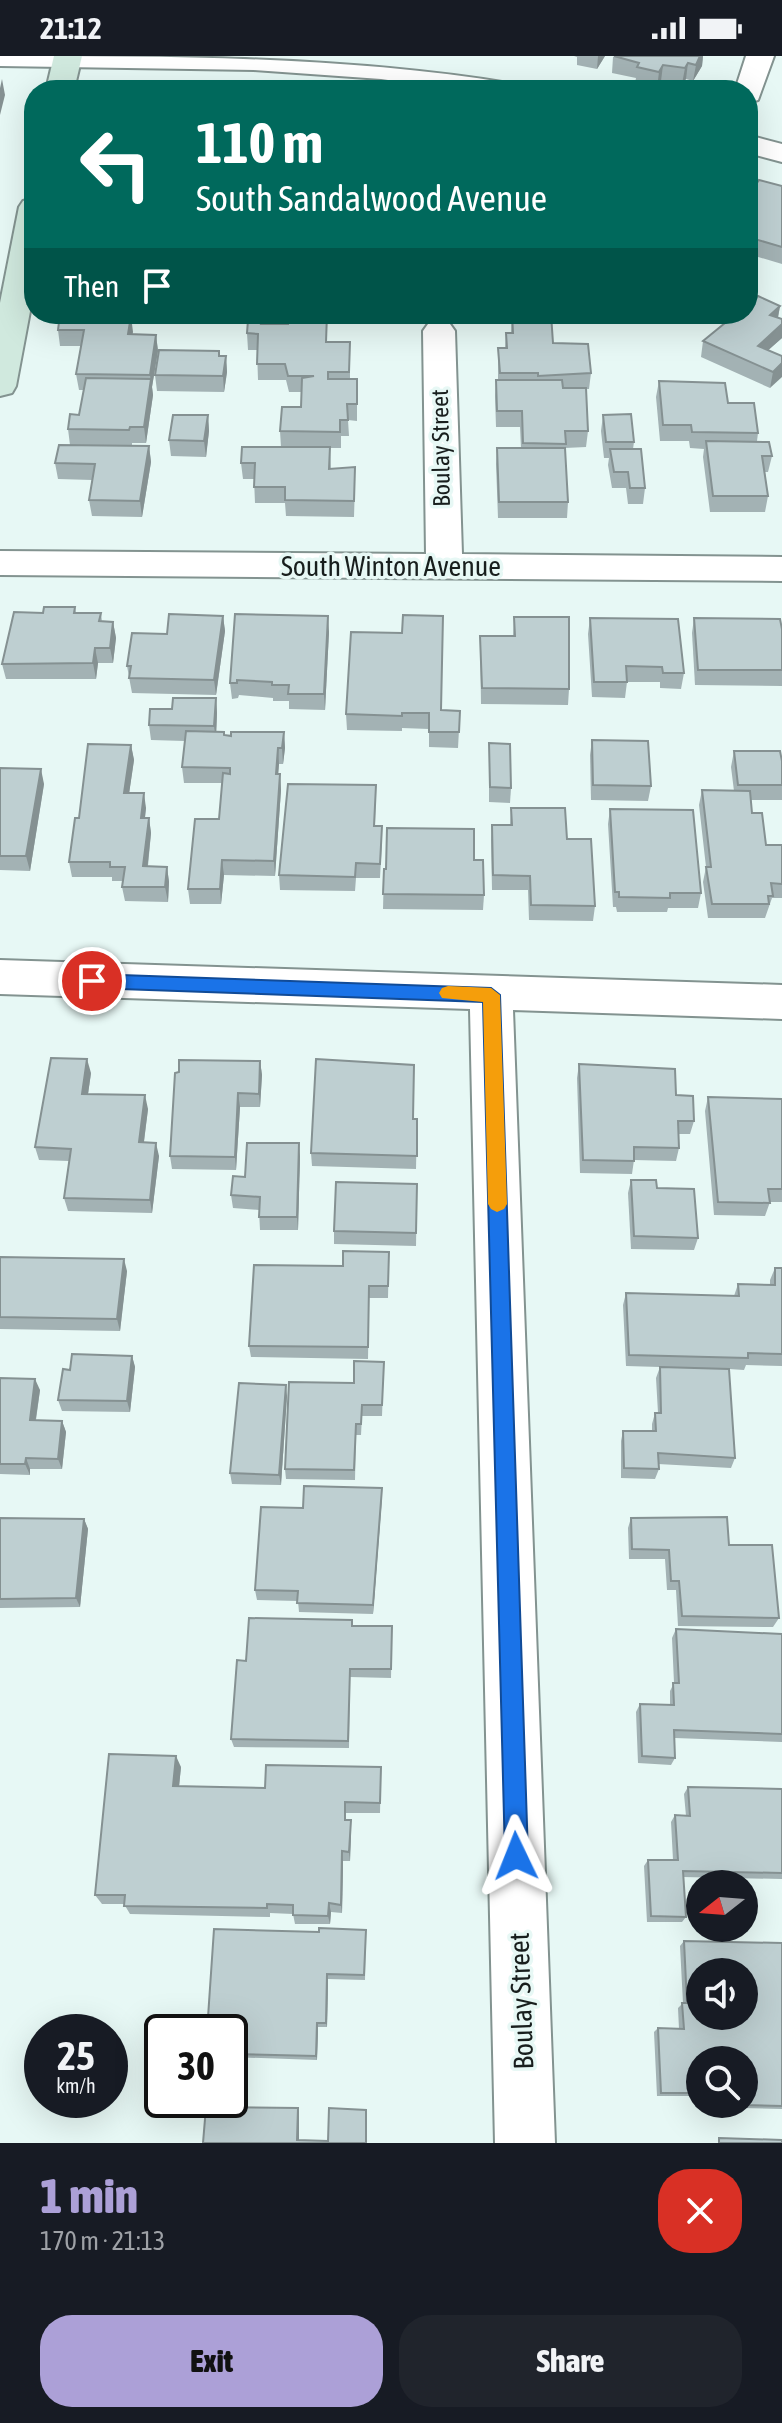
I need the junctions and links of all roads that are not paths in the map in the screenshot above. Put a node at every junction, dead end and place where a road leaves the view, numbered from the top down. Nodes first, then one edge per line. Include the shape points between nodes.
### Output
1 (760, 56) edge
2 (67, 57) edge
3 (0, 58) edge
4 (62, 80) edge
5 (461, 80) edge
6 (752, 80) edge
7 (758, 147) edge
8 (782, 153) edge
9 (24, 235) edge
10 (10, 274) edge
11 (439, 331) dead end
12 (0, 386) edge
13 (0, 563) edge
14 (444, 566) junction
15 (782, 569) edge
16 (0, 977) edge
17 (491, 995) junction
18 (782, 1002) edge
19 (525, 2143) edge

1 - 6 street
2 - 3 street
2 - 4 street
2 - 5 street via 264,61
7 - 8 street
9 - 10 street
10 - 12 street
11 - 14 street, Boulay Street
13 - 14 street, South Winton Avenue
14 - 15 street, South Winton Avenue
16 - 17 street
17 - 18 street
17 - 19 street, Boulay Street

